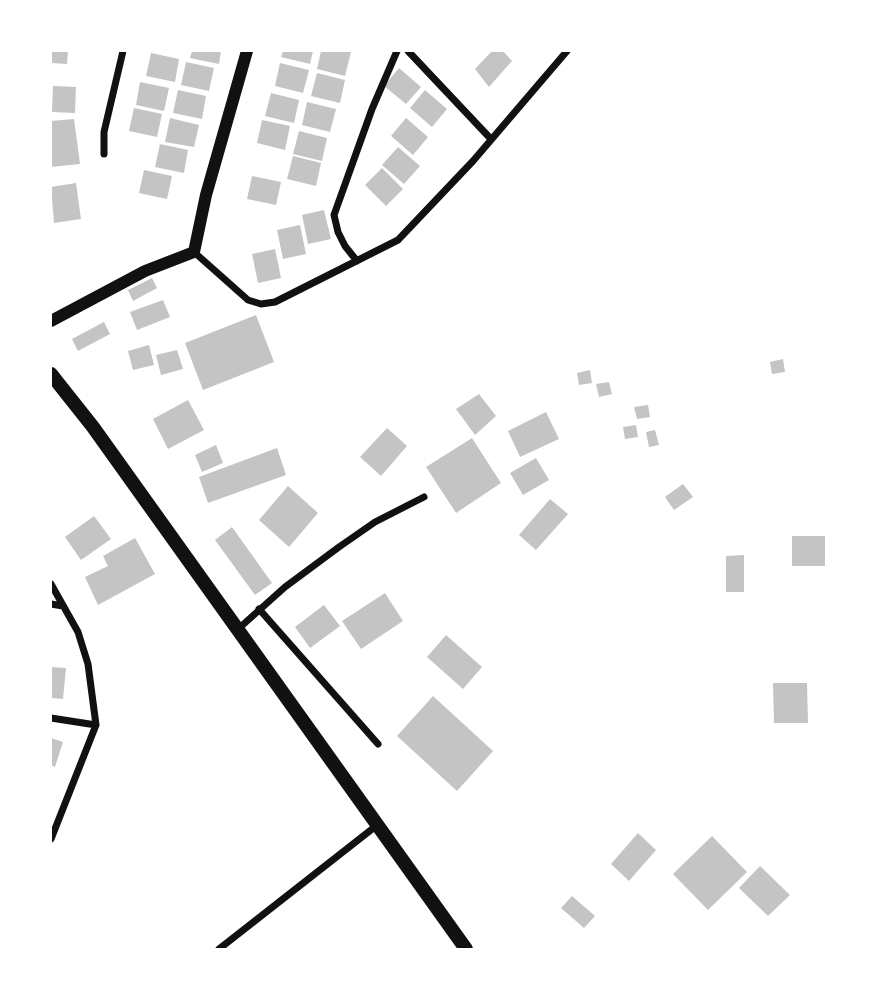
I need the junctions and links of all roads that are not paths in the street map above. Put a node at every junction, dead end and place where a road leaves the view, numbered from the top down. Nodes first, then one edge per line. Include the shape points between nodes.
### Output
1 (123, 51) edge
2 (247, 51) edge
3 (397, 51) edge
4 (408, 51) edge
5 (567, 51) edge
6 (490, 138) junction
7 (104, 154) dead end
8 (194, 252) junction
9 (357, 261) junction
10 (51, 321) edge
11 (51, 374) edge
12 (424, 497) dead end
13 (51, 584) edge
14 (51, 604) edge
15 (64, 606) junction
16 (260, 609) junction
17 (237, 630) junction
18 (51, 718) edge
19 (96, 724) junction
20 (378, 744) dead end
21 (376, 826) junction
22 (51, 839) edge
23 (219, 949) edge
24 (466, 949) edge

1 - 7 street via 104,132
2 - 8 street
3 - 9 street via 334,215 345,246
4 - 6 street
5 - 6 street
6 - 9 street via 398,240
8 - 9 street via 248,300 261,304 275,302
8 - 10 street via 145,271
11 - 17 main road
12 - 16 street via 375,522
13 - 15 street
14 - 15 street
15 - 19 street via 88,664
16 - 17 street
16 - 20 street
17 - 21 main road
18 - 19 street
19 - 22 street
21 - 23 street
21 - 24 main road

